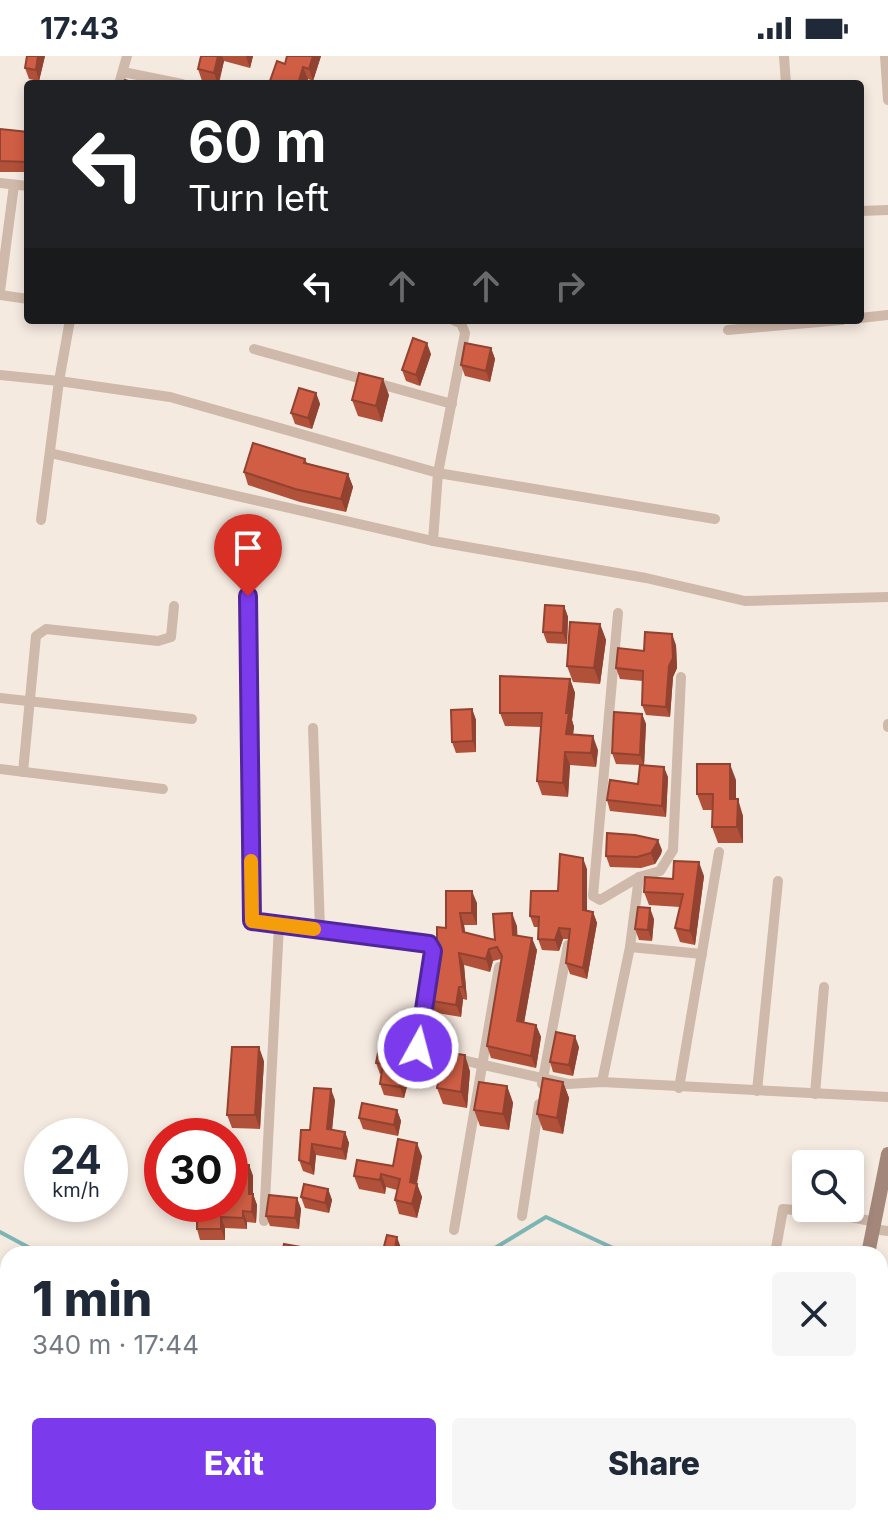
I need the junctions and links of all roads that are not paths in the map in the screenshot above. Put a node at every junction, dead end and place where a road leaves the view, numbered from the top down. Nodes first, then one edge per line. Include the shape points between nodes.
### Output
1 (127, 56) edge
2 (784, 56) edge
3 (885, 56) edge
4 (123, 72) junction
5 (120, 80) edge
6 (162, 80) edge
7 (786, 80) edge
8 (888, 100) edge
9 (0, 183) edge
10 (14, 185) junction
11 (24, 186) edge
12 (888, 210) edge
13 (864, 211) edge
14 (0, 293) edge
15 (24, 298) edge
16 (888, 315) edge
17 (864, 318) edge
18 (69, 324) edge
19 (461, 324) edge
20 (796, 324) edge
21 (728, 330) dead end
22 (254, 349) dead end
23 (0, 375) edge
24 (59, 381) junction
25 (452, 404) junction
26 (50, 453) junction
27 (438, 473) junction
28 (715, 519) dead end
29 (41, 520) dead end
30 (433, 541) junction
31 (248, 596) dead end
32 (888, 597) edge
33 (174, 606) dead end
34 (618, 613) dead end
35 (681, 677) dead end
36 (0, 698) edge
37 (30, 702) junction
38 (192, 719) dead end
39 (313, 728) dead end
40 (0, 769) edge
41 (23, 772) junction
42 (163, 789) dead end
43 (719, 852) dead end
44 (639, 877) junction
45 (778, 881) dead end
46 (279, 925) junction
47 (320, 929) junction
48 (568, 945) edge
49 (630, 947) junction
50 (702, 954) junction
51 (499, 967) edge
52 (824, 987) dead end
53 (483, 1065) junction
54 (543, 1079) junction
55 (602, 1082) junction
56 (679, 1088) junction
57 (757, 1091) junction
58 (815, 1094) junction
59 (888, 1097) edge
60 (888, 1154) edge
61 (522, 1216) dead end
62 (264, 1221) edge
63 (879, 1227) edge
64 (454, 1230) dead end
65 (776, 1246) edge
66 (871, 1246) edge

1 - 4 street
2 - 7 street
3 - 8 street
4 - 5 street
4 - 6 street
9 - 10 street
10 - 11 street
10 - 14 street
12 - 13 street
14 - 15 street
16 - 17 street
18 - 24 street
19 - 25 street via 465,333
20 - 21 street
22 - 25 street
23 - 24 street
24 - 26 street
24 - 27 street via 196,403
25 - 27 street
26 - 29 street
26 - 30 street
27 - 28 street
27 - 30 street
30 - 32 street via 745,601
31 - 46 street via 252,921
33 - 37 street via 171,637 158,641 46,629 36,636
34 - 44 street via 593,896 600,900
35 - 44 street via 673,850 660,871
36 - 37 street
37 - 38 street
37 - 41 street
39 - 47 street
40 - 41 street
41 - 42 street
43 - 50 street
44 - 49 street
45 - 57 street
46 - 47 street
46 - 62 street
47 - 53 street via 429,944 433,951 418,1048
48 - 54 street
49 - 50 street
49 - 55 street
50 - 56 street
51 - 53 street
52 - 58 street
53 - 54 street
53 - 64 street
54 - 55 street
54 - 61 street
55 - 56 street
56 - 57 street
57 - 58 street
58 - 59 street
60 - 63 street
63 - 65 street via 832,1213 783,1209
63 - 66 street

